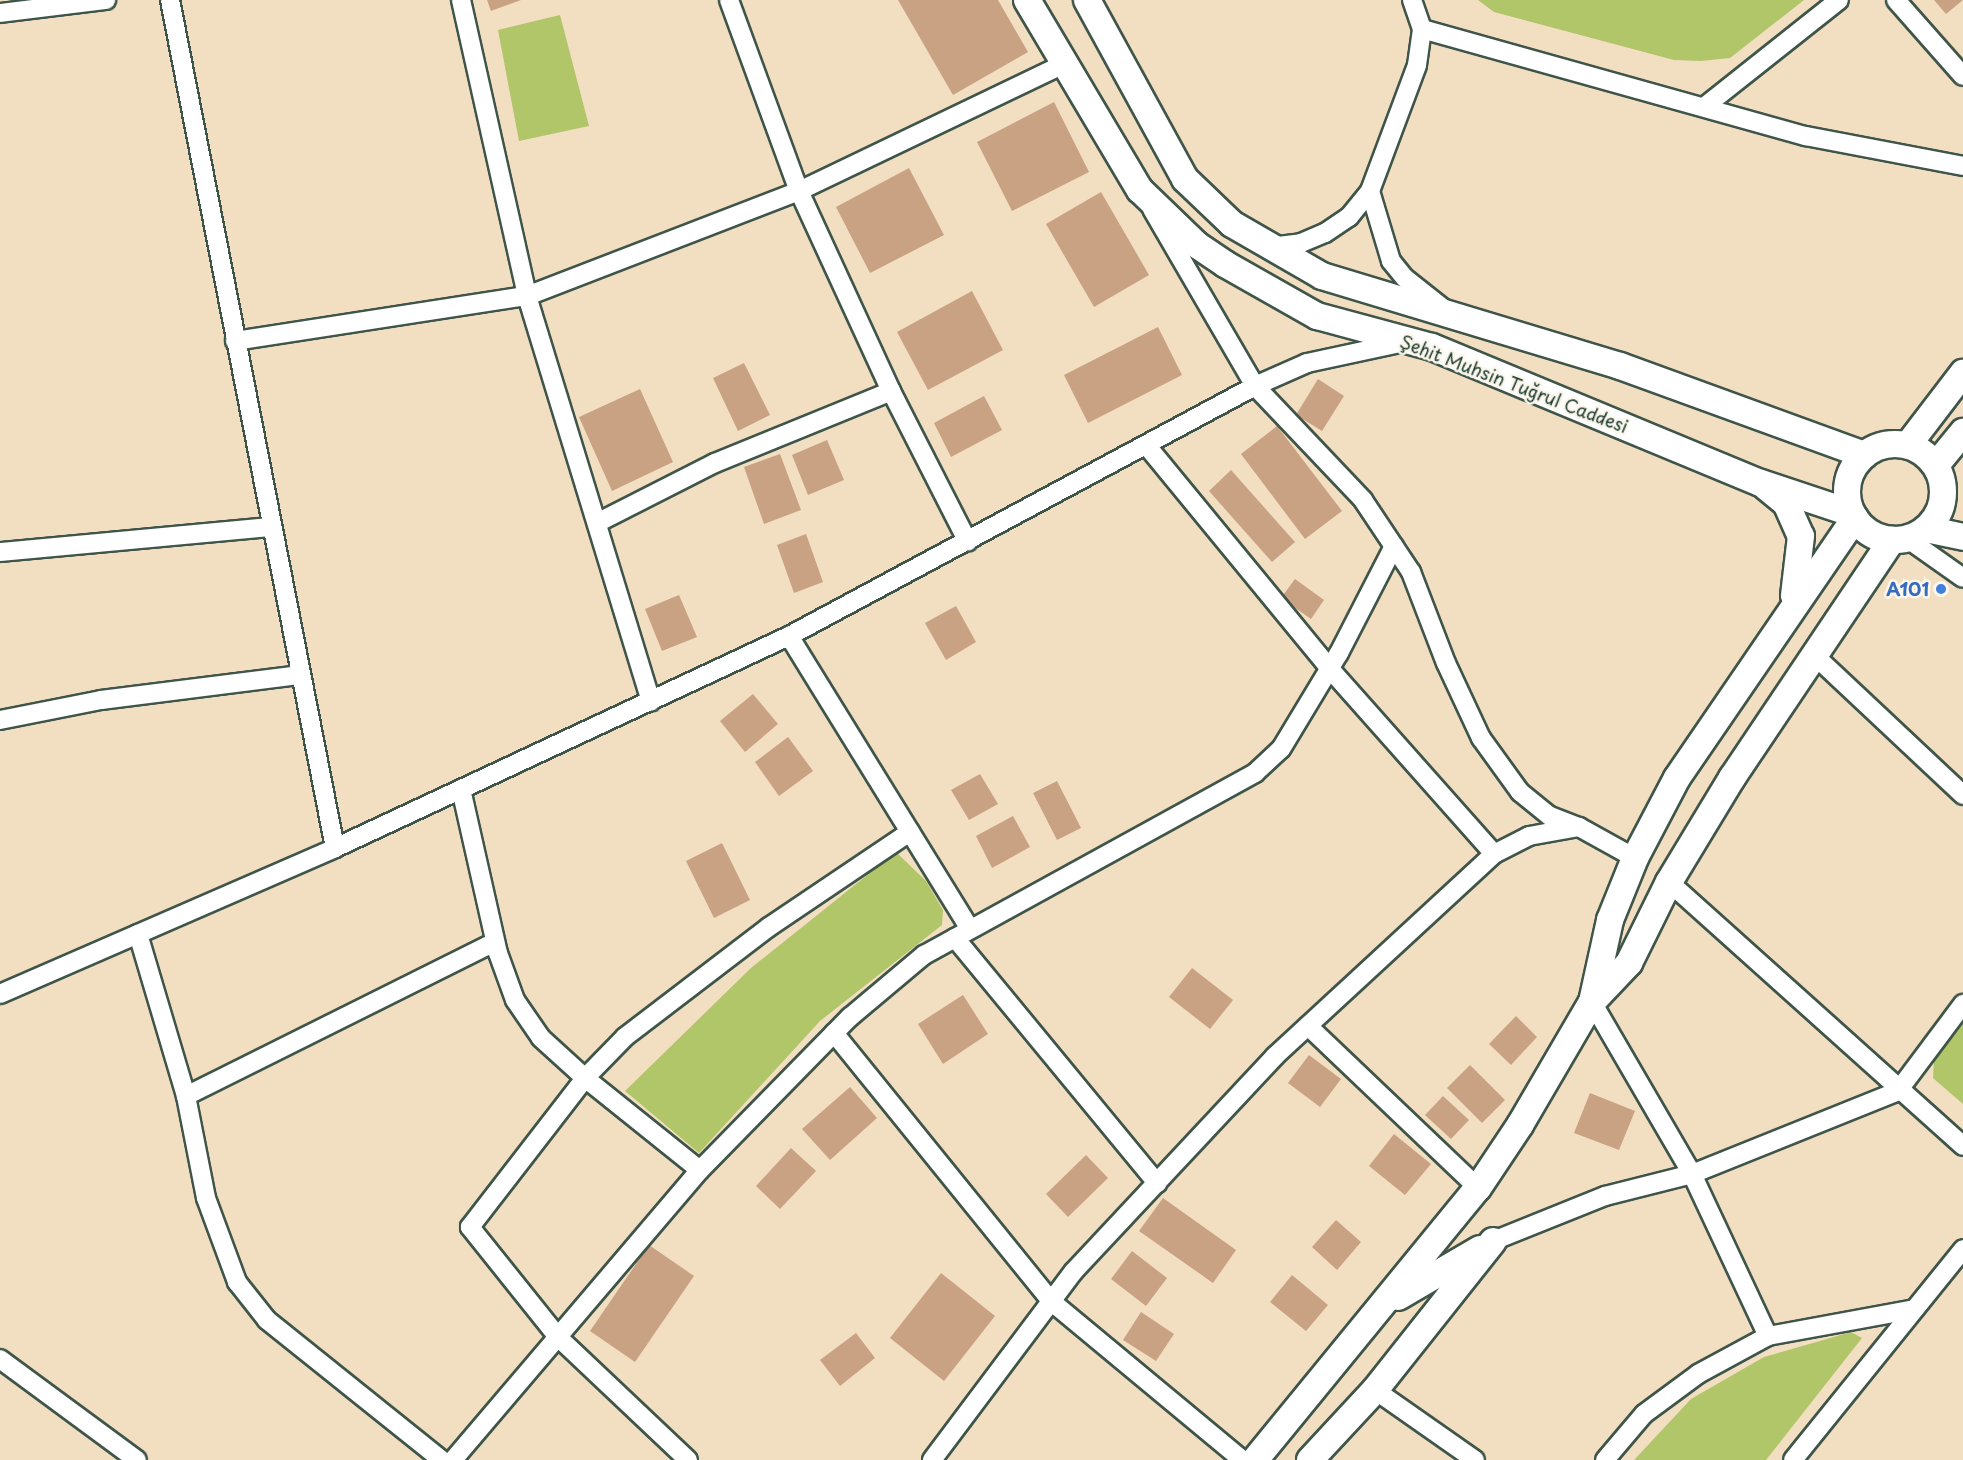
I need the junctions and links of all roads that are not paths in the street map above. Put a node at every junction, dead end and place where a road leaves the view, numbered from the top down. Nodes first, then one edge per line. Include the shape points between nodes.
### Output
1 (106, 0) edge
2 (170, 0) edge
3 (461, 0) edge
4 (729, 0) edge
5 (1027, 0) edge
6 (1087, 0) edge
7 (1412, 0) edge
8 (1839, 0) edge
9 (1896, 0) edge
10 (0, 13) edge
11 (1422, 29) junction
12 (1064, 64) junction
13 (1963, 76) edge
14 (1704, 107) junction
15 (1963, 166) edge
16 (1140, 190) junction
17 (799, 191) junction
18 (1370, 191) junction
19 (1270, 247) junction
20 (527, 296) junction
21 (1454, 316) junction
22 (235, 341) junction
23 (1412, 341) junction
24 (1963, 373) edge
25 (1255, 386) junction
26 (891, 391) junction
27 (1963, 432) edge
28 (1908, 445) junction
29 (1147, 446) junction
30 (1864, 455) junction
31 (1947, 474) edge
32 (1761, 483) junction
33 (1853, 516) junction
34 (597, 523) junction
35 (272, 527) junction
36 (1909, 536) junction
37 (1963, 537) edge
38 (968, 542) junction
39 (1394, 546) junction
40 (0, 552) edge
41 (1963, 578) edge
42 (1792, 606) junction
43 (789, 636) junction
44 (1813, 654) junction
45 (1330, 669) junction
46 (300, 675) junction
47 (651, 701) junction
48 (0, 720) edge
49 (461, 789) junction
50 (1963, 795) edge
51 (1579, 827) junction
52 (910, 832) junction
53 (334, 848) junction
54 (1494, 854) junction
55 (1635, 858) junction
56 (1669, 882) junction
57 (138, 934) junction
58 (963, 934) junction
59 (495, 942) junction
60 (0, 994) edge
61 (1592, 1002) junction
62 (1963, 1004) edge
63 (1308, 1026) junction
64 (834, 1033) junction
65 (585, 1078) junction
66 (1898, 1091) junction
67 (186, 1096) junction
68 (1963, 1146) edge
69 (700, 1170) junction
70 (1692, 1174) junction
71 (1156, 1183) junction
72 (1478, 1188) junction
73 (1493, 1241) junction
74 (1963, 1249) edge
75 (1052, 1302) junction
76 (1385, 1304) junction
77 (1915, 1309) junction
78 (558, 1336) junction
79 (1768, 1336) junction
80 (0, 1359) edge
81 (1375, 1390) junction
82 (676, 1456) edge
83 (137, 1460) edge
84 (442, 1460) edge
85 (453, 1460) edge
86 (932, 1460) edge
87 (1242, 1460) edge
88 (1255, 1460) edge
89 (1310, 1460) edge
90 (1476, 1460) edge
91 (1605, 1460) edge
92 (1793, 1460) edge

1 - 10 street
2 - 22 street
3 - 20 street
4 - 17 street
5 - 12 main road, Şehit Muhsin Tuğrul Caddesi
6 - 19 main road via 1185,179 1232,224
7 - 11 street
8 - 14 street
9 - 13 street
11 - 14 street
11 - 18 street via 1417,65
12 - 16 main road, Şehit Muhsin Tuğrul Caddesi
12 - 17 street
14 - 15 street via 1806,136
16 - 23 main road, Şehit Muhsin Tuğrul Caddesi via 1197,245 1317,316
16 - 25 street
17 - 20 street
17 - 26 street
18 - 19 street via 1349,218 1325,233 1301,243
18 - 21 street via 1391,261 1405,278
19 - 21 main road via 1322,276
20 - 22 street
20 - 34 street
21 - 30 main road via 1620,366
22 - 35 street
23 - 25 street via 1307,363
23 - 32 main road, Şehit Muhsin Tuğrul Caddesi
24 - 28 main road
25 - 29 street
25 - 39 street via 1363,500
26 - 34 street via 715,463
26 - 38 street
27 - 31 main road
28 - 30 main road via 1883,445
28 - 31 main road via 1924,452
29 - 38 street
29 - 45 street
30 - 33 main road via 1848,483
31 - 36 main road via 1943,503
32 - 33 main road, Şehit Muhsin Tuğrul Caddesi
32 - 42 main road via 1786,503 1801,536
33 - 36 main road via 1872,535
33 - 42 main road
34 - 47 street
35 - 40 street
35 - 46 street
36 - 37 main road
36 - 41 street
36 - 44 main road
38 - 43 street
39 - 45 street
39 - 51 street via 1411,572 1446,663 1481,738 1520,792 1550,816
42 - 55 main road via 1677,778
43 - 47 street
43 - 52 street
44 - 50 street
44 - 56 main road
45 - 54 street
45 - 58 street via 1281,748 1255,773
46 - 48 street via 101,700
46 - 53 street
47 - 49 street
49 - 53 street
49 - 59 street
51 - 54 street via 1529,836
51 - 55 street
52 - 58 street
52 - 65 street via 769,927 625,1037
53 - 57 street
54 - 63 street
55 - 61 main road via 1610,920
56 - 61 main road via 1629,963
56 - 66 street
57 - 60 street
57 - 67 street
58 - 64 street via 924,956
58 - 71 street
59 - 65 street via 515,1000 541,1038
59 - 67 street
61 - 70 street
61 - 72 main road
62 - 66 street
63 - 71 street
63 - 72 street
64 - 69 street
64 - 75 street
65 - 69 street
65 - 78 street via 470,1227
66 - 68 street
66 - 70 street
67 - 84 street via 206,1198 237,1282 267,1320
69 - 78 street
70 - 73 street via 1605,1196
70 - 79 street
71 - 75 street via 1074,1271
72 - 76 main road
73 - 76 main road
73 - 81 main road
74 - 77 street
75 - 86 street
75 - 87 street
76 - 88 main road
77 - 79 street
77 - 92 street
78 - 82 street
78 - 85 street
79 - 91 street via 1698,1374 1644,1414
80 - 83 street
81 - 89 main road
81 - 90 street

